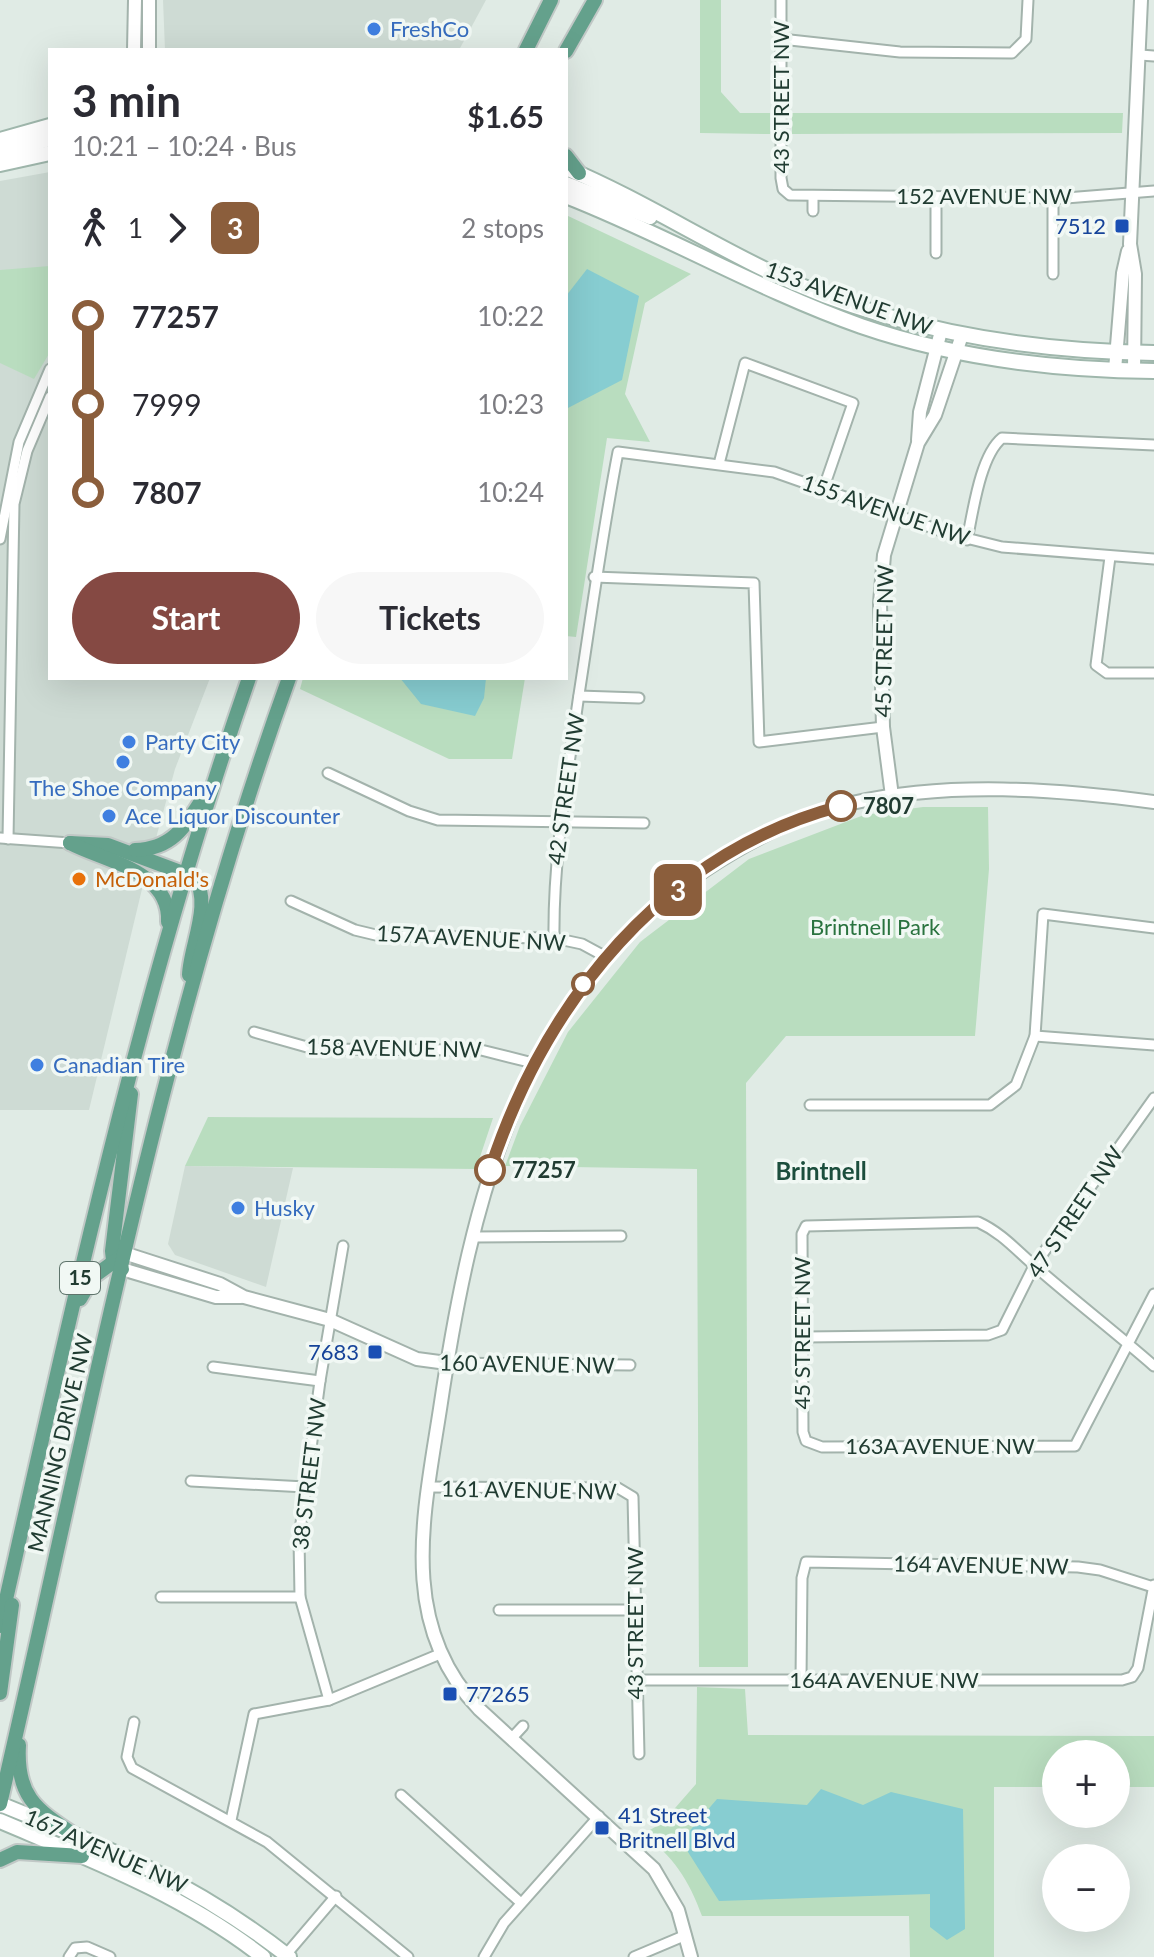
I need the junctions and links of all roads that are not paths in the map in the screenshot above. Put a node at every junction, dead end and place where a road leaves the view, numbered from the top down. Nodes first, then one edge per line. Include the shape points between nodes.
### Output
1 (135, 0) edge
2 (149, 0) edge
3 (551, 0) edge
4 (595, 0) edge
5 (781, 0) edge
6 (1028, 0) edge
7 (1141, 0) edge
8 (781, 39) junction
9 (134, 48) edge
10 (149, 48) edge
11 (527, 48) edge
12 (568, 48) edge
13 (1140, 55) junction
14 (1154, 56) edge
15 (48, 127) edge
16 (0, 140) edge
17 (48, 140) edge
18 (0, 152) edge
19 (48, 153) edge
20 (0, 164) edge
21 (573, 171) edge
22 (568, 185) edge
23 (1132, 191) junction
24 (1154, 191) edge
25 (787, 193) joint
26 (813, 196) junction
27 (568, 197) edge
28 (936, 197) junction
29 (1053, 198) junction
30 (813, 211) dead end
31 (674, 220) junction
32 (1130, 244) junction
33 (936, 253) dead end
34 (1053, 274) dead end
35 (941, 331) junction
36 (962, 335) junction
37 (937, 348) junction
38 (957, 352) junction
39 (1116, 353) junction
40 (1135, 353) junction
41 (1154, 353) edge
42 (1115, 370) junction
43 (1134, 371) junction
44 (1154, 371) edge
45 (48, 374) edge
46 (48, 402) edge
47 (918, 443) junction
48 (1154, 445) edge
49 (618, 452) joint
50 (719, 464) junction
51 (824, 487) junction
52 (894, 513) junction
53 (0, 539) edge
54 (967, 540) junction
55 (1110, 557) junction
56 (1154, 559) edge
57 (594, 577) junction
58 (1154, 673) edge
59 (248, 680) edge
60 (288, 680) edge
61 (579, 696) junction
62 (639, 698) dead end
63 (883, 727) junction
64 (328, 773) dead end
65 (215, 777) junction
66 (892, 796) junction
67 (1154, 802) edge
68 (560, 823) junction
69 (644, 823) dead end
70 (4, 838) edge
71 (70, 843) junction
72 (124, 849) junction
73 (185, 872) junction
74 (291, 901) dead end
75 (1154, 928) edge
76 (167, 932) junction
77 (554, 938) junction
78 (606, 957) junction
79 (188, 999) junction
80 (254, 1032) dead end
81 (1035, 1036) junction
82 (1154, 1045) edge
83 (533, 1063) junction
84 (126, 1082) junction
85 (1154, 1098) edge
86 (810, 1105) dead end
87 (621, 1236) dead end
88 (475, 1237) junction
89 (343, 1246) dead end
90 (121, 1261) junction
91 (1034, 1266) junction
92 (1154, 1294) edge
93 (72, 1313) junction
94 (330, 1320) junction
95 (804, 1337) junction
96 (1129, 1344) junction
97 (447, 1363) junction
98 (630, 1365) dead end
99 (1154, 1366) edge
100 (213, 1367) dead end
101 (320, 1381) junction
102 (806, 1441) joint
103 (191, 1481) dead end
104 (305, 1487) junction
105 (429, 1487) junction
106 (630, 1493) joint
107 (15, 1561) junction
108 (1154, 1586) edge
109 (161, 1597) dead end
110 (300, 1597) junction
111 (499, 1610) dead end
112 (635, 1610) junction
113 (0, 1626) edge
114 (440, 1654) junction
115 (635, 1680) junction
116 (801, 1680) junction
117 (0, 1693) edge
118 (329, 1700) junction
119 (21, 1713) junction
120 (134, 1722) dead end
121 (523, 1726) dead end
122 (511, 1739) junction
123 (639, 1754) dead end
124 (401, 1795) dead end
125 (0, 1804) edge
126 (599, 1816) junction
127 (231, 1820) junction
128 (0, 1821) edge
129 (73, 1834) junction
130 (82, 1856) junction
131 (0, 1860) edge
132 (336, 1896) junction
133 (521, 1903) junction
134 (686, 1935) junction
135 (72, 1952) edge
136 (286, 1956) edge
137 (110, 1957) edge
138 (263, 1957) edge
139 (408, 1957) edge
140 (484, 1957) edge
141 (634, 1957) edge
142 (691, 1957) edge

1 - 9 street
2 - 10 street
3 - 11 main road
4 - 12 main road
5 - 8 street, 43 STREET NW
6 - 8 street via 1026,39 1017,51 900,52
7 - 13 street
8 - 25 street, 43 STREET NW via 781,178
13 - 14 street
13 - 23 street
15 - 16 main road
17 - 18 main road
19 - 20 main road
21 - 31 main road, 153 AVENUE NW
22 - 31 main road via 648,217
23 - 24 street, 152 AVENUE NW
23 - 29 street, 152 AVENUE NW
23 - 32 street
25 - 26 street, 152 AVENUE NW
26 - 28 street, 152 AVENUE NW
26 - 30 street
27 - 37 main road, 153 AVENUE NW via 811,307
28 - 29 street, 152 AVENUE NW
28 - 33 street
29 - 34 street
31 - 35 main road, 153 AVENUE NW via 768,271
32 - 39 street
32 - 40 street
35 - 36 main road, 153 AVENUE NW
35 - 37 street, 45 STREET NW
36 - 38 street, 45 STREET NW
36 - 39 main road, 153 AVENUE NW
37 - 38 main road, 153 AVENUE NW
37 - 47 street, 45 STREET NW via 920,412
38 - 42 main road, 153 AVENUE NW
38 - 47 street, 45 STREET NW via 935,415
39 - 40 main road, 153 AVENUE NW
39 - 42 street
40 - 41 main road, 153 AVENUE NW
40 - 43 street
42 - 43 main road, 153 AVENUE NW
43 - 44 main road, 153 AVENUE NW
45 - 53 street via 19,442
46 - 70 street via 27,451 14,504
47 - 52 street, 45 STREET NW
48 - 54 street via 1002,438 992,448
49 - 50 street, 155 AVENUE NW
49 - 57 street, 42 STREET NW
50 - 51 street, 155 AVENUE NW
50 - 51 street via 745,363 853,403
51 - 52 street, 155 AVENUE NW
52 - 54 street, 155 AVENUE NW
52 - 63 street, 45 STREET NW via 880,588
54 - 55 street, 155 AVENUE NW
55 - 56 street, 155 AVENUE NW
55 - 58 street via 1095,655 1098,669
57 - 61 street, 42 STREET NW
57 - 63 street via 754,583 759,742
59 - 65 main road, MANNING DRIVE NW
60 - 79 main road, MANNING DRIVE NW
61 - 62 street
61 - 68 street, 42 STREET NW
63 - 66 street, 45 STREET NW
64 - 68 street via 438,820
65 - 72 main road via 169,843 148,850
65 - 73 main road, MANNING DRIVE NW
66 - 67 street via 1059,793
66 - 78 street via 811,815 748,843 672,894
68 - 69 street
68 - 77 street, 42 STREET NW
70 - 71 street
71 - 72 main road
71 - 76 main road via 129,867 153,884 168,914
72 - 73 main road
73 - 76 main road, MANNING DRIVE NW
73 - 79 main road via 200,885 202,898 189,958
74 - 77 street, 157A AVENUE NW via 380,936
75 - 81 street via 1043,914
76 - 84 main road, MANNING DRIVE NW / 15
77 - 78 street, 157A AVENUE NW
78 - 83 street via 564,1010
79 - 90 main road, MANNING DRIVE NW
80 - 83 street, 158 AVENUE NW via 314,1049 481,1050
81 - 82 street
81 - 86 street via 1016,1085 990,1105
83 - 88 street via 502,1136
84 - 90 main road via 131,1096
84 - 93 main road, MANNING DRIVE NW / 15
85 - 91 street, 47 STREET NW
87 - 88 street
88 - 97 street
89 - 94 street, 38 STREET NW
90 - 93 main road via 93,1277
90 - 94 street, 160 AVENUE NW via 216,1297 244,1297
90 - 119 main road, MANNING DRIVE NW / 15
91 - 95 street, 47 STREET NW via 1002,1330 988,1335
91 - 95 street, 45 STREET NW via 998,1231 978,1222 806,1226
91 - 96 street
92 - 96 street
93 - 107 main road, MANNING DRIVE NW / 15
94 - 97 street, 160 AVENUE NW via 417,1359
94 - 101 street, 38 STREET NW
95 - 102 street, 45 STREET NW
96 - 99 street
96 - 102 street, 163A AVENUE NW via 1075,1446 822,1447
97 - 98 street, 160 AVENUE NW
97 - 105 street
100 - 101 street
101 - 104 street, 38 STREET NW
103 - 104 street
104 - 110 street, 38 STREET NW
105 - 106 street, 161 AVENUE NW via 618,1488
105 - 114 street via 421,1536 423,1593
106 - 112 street, 43 STREET NW via 635,1508
107 - 113 main road, MANNING DRIVE NW / 15
107 - 117 main road
108 - 116 street, 164A AVENUE NW via 1138,1668 1122,1680
108 - 116 street, 164 AVENUE NW via 1078,1567 806,1562
109 - 110 street
110 - 118 street, 38 STREET NW
111 - 112 street
112 - 115 street, 43 STREET NW
114 - 118 street
114 - 122 street via 470,1700
115 - 116 street, 164A AVENUE NW
115 - 123 street, 43 STREET NW
118 - 127 street via 254,1714
119 - 125 main road, MANNING DRIVE NW
119 - 129 main road via 19,1756 30,1802
120 - 127 street via 129,1765
121 - 122 street
122 - 126 street
124 - 133 street
125 - 129 main road, 167 AVENUE NW
126 - 133 street
126 - 134 street via 654,1869 673,1899
127 - 132 street
128 - 130 main road, 167 AVENUE NW
129 - 136 main road, 167 AVENUE NW via 187,1886 244,1921
130 - 131 main road via 17,1852
130 - 138 main road, 167 AVENUE NW via 182,1903
132 - 136 street
132 - 139 street
133 - 140 street
134 - 141 street
134 - 142 street
135 - 137 street via 87,1947

